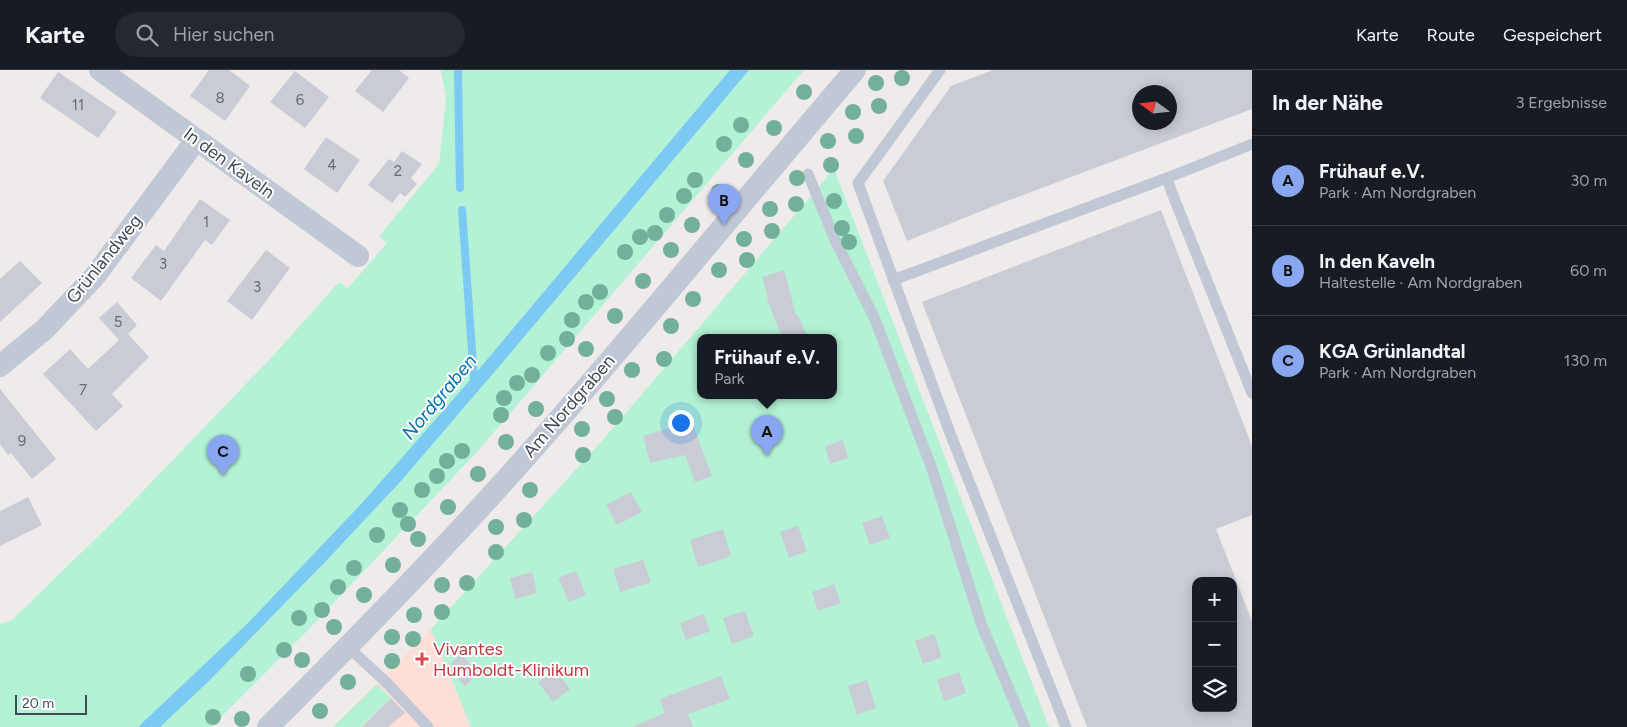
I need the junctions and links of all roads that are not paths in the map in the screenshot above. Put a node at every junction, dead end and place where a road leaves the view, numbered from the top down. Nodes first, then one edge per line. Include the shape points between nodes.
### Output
1 (100, 70) edge
2 (855, 70) edge
3 (940, 70) edge
4 (196, 140) junction
5 (1252, 144) edge
6 (808, 174) dead end
7 (1167, 178) junction
8 (358, 256) dead end
9 (893, 280) junction
10 (0, 366) edge
11 (1252, 393) edge
12 (348, 647) junction
13 (268, 727) edge
14 (428, 727) edge
15 (1024, 727) edge
16 (1066, 727) edge

1 - 4 street, In den Kaveln
2 - 12 street, Am Nordgraben via 567,410 458,532
3 - 9 lane via 858,183
4 - 8 street, In den Kaveln
4 - 10 street, Grünlandweg via 95,276 44,330
5 - 7 lane
6 - 15 lane via 835,240 874,317 932,469 982,626
7 - 9 lane
7 - 11 lane
9 - 16 lane
12 - 13 street, Am Nordgraben
12 - 14 lane

